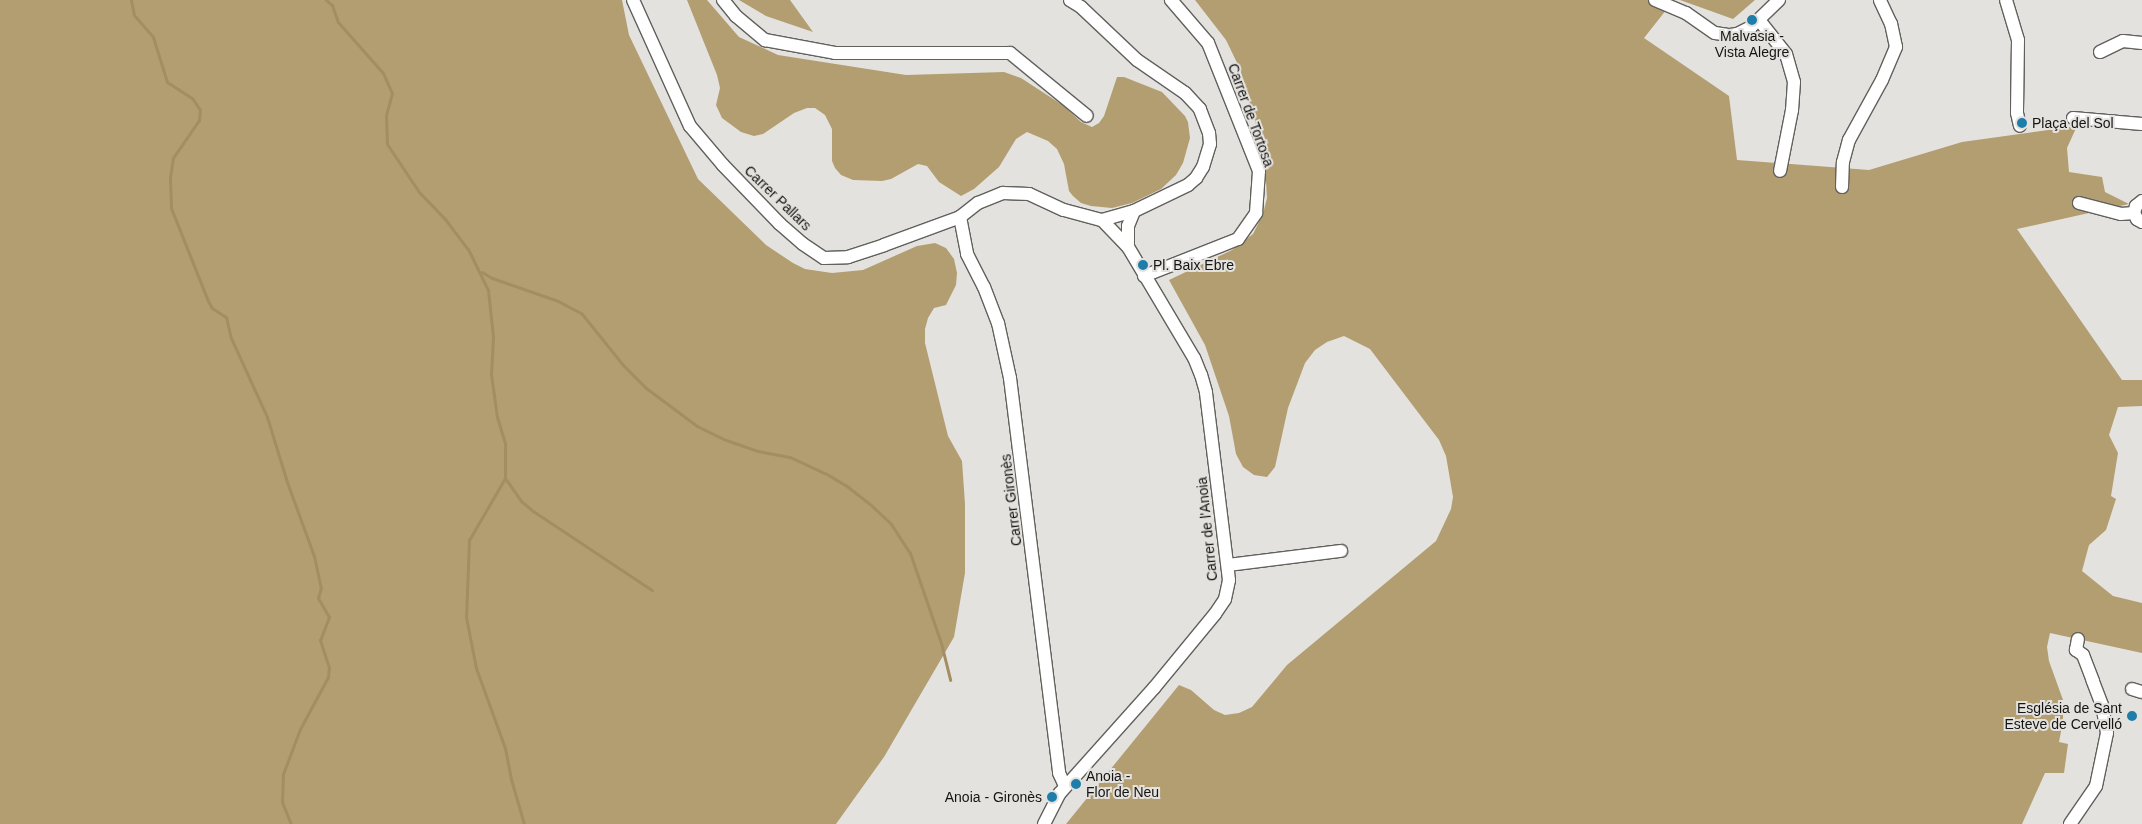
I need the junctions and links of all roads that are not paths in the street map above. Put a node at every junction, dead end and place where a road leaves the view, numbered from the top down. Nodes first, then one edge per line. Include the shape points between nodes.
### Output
1 (633, 0) edge
2 (723, 0) edge
3 (1070, 0) edge
4 (1171, 0) edge
5 (1655, 0) edge
6 (1779, 0) edge
7 (1880, 0) edge
8 (2006, 0) edge
9 (1759, 20) junction
10 (2142, 43) edge
11 (2100, 52) dead end
12 (1087, 116) dead end
13 (2073, 118) dead end
14 (2142, 124) edge
15 (2020, 126) dead end
16 (1780, 171) dead end
17 (1842, 187) dead end
18 (2142, 201) edge
19 (2079, 203) dead end
20 (1134, 211) junction
21 (960, 216) junction
22 (2138, 218) edge
23 (1102, 220) junction
24 (1128, 247) junction
25 (1144, 276) junction
26 (1341, 551) dead end
27 (1228, 565) junction
28 (2078, 639) dead end
29 (1065, 786) junction
30 (1044, 824) edge
31 (2070, 824) edge

1 - 21 street, Carrer Pallars via 690,126 780,224 824,258 848,257
2 - 12 street via 736,16 766,40 835,53 1010,54
3 - 20 street via 1137,60 1185,92 1205,119 1210,144 1196,178
4 - 25 street, Carrer de Tortosa via 1208,43 1259,172 1256,213 1238,239
5 - 9 street via 1686,13 1707,29 1723,35 1745,31
6 - 9 street
7 - 17 street via 1891,24 1896,46 1882,80 1849,140 1843,162
8 - 15 street via 2018,40 2017,113
9 - 16 street via 1786,54 1794,82
10 - 11 street via 2123,42
13 - 14 street
18 - 22 street via 2136,206
19 - 22 street
20 - 23 street
20 - 24 street via 1128,226
21 - 23 street, Carrer Pallars via 978,202 1003,193 1029,194 1064,210
21 - 29 street, Carrer Gironès via 967,254 998,324 1010,378 1059,773
23 - 24 street, Carrer de l'Anoia
24 - 25 street, Carrer de l'Anoia
25 - 27 street, Carrer de l'Anoia via 1202,375
26 - 27 street
27 - 29 street, Carrer de l'Anoia via 1228,589 1215,614 1149,694
28 - 31 street via 2076,650 2082,655 2093,681 2108,733 2096,786
29 - 30 street, Carrer de l'Anoia

